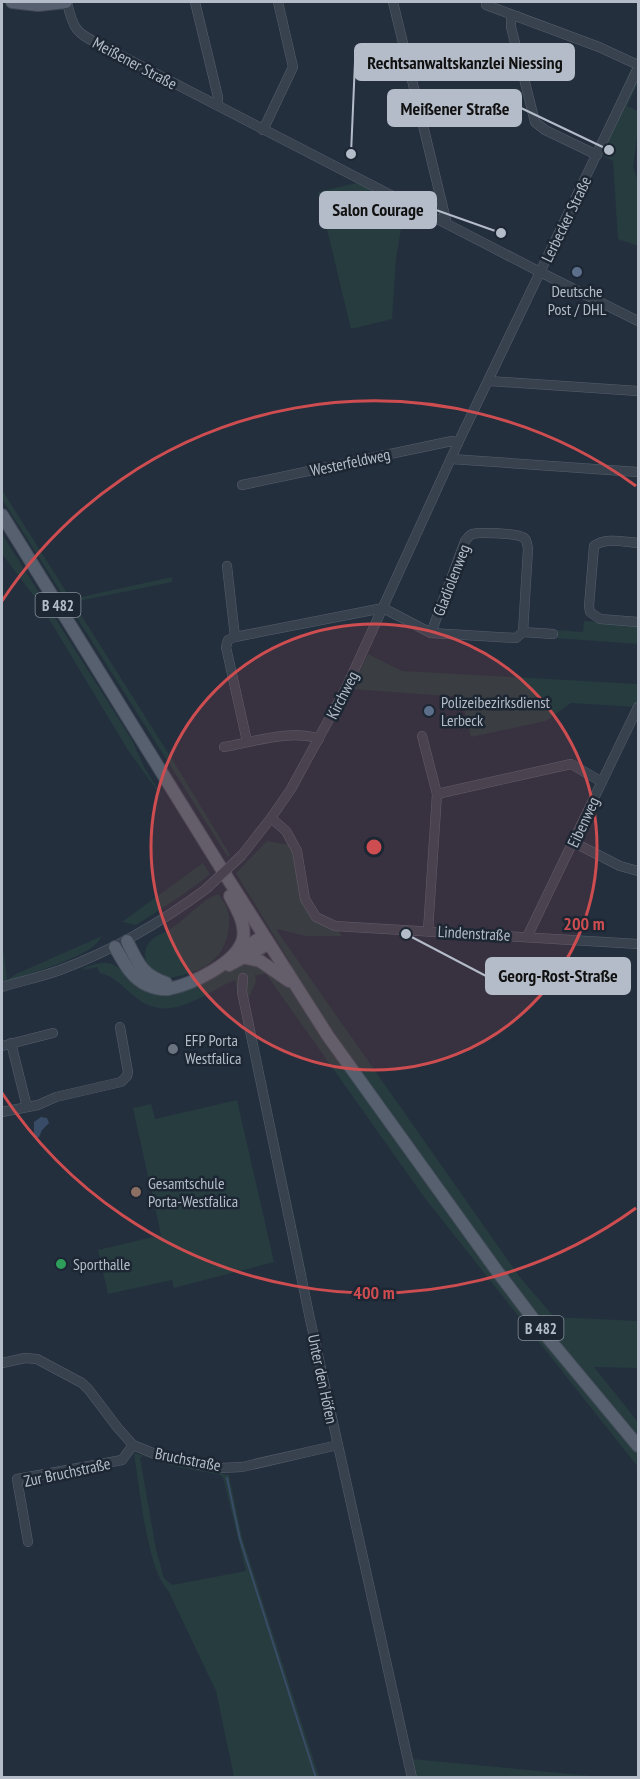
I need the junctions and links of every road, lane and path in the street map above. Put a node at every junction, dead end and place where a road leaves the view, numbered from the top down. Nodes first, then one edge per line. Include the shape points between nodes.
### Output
1 (12, 2) edge
2 (66, 2) edge
3 (195, 2) edge
4 (278, 2) edge
5 (393, 2) edge
6 (486, 4) dead end
7 (517, 16) junction
8 (639, 67) edge
9 (218, 106) junction
10 (263, 130) junction
11 (597, 155) junction
12 (447, 224) junction
13 (540, 272) junction
14 (639, 321) edge
15 (489, 381) junction
16 (639, 391) edge
17 (458, 443) junction
18 (451, 459) junction
19 (639, 472) edge
20 (242, 485) dead end
21 (2, 515) edge
22 (639, 543) edge
23 (227, 566) dead end
24 (383, 608) junction
25 (639, 622) edge
26 (523, 632) junction
27 (431, 633) junction
28 (553, 634) dead end
29 (235, 637) junction
30 (639, 707) edge
31 (422, 736) dead end
32 (246, 737) dead end
33 (318, 739) junction
34 (224, 747) dead end
35 (602, 782) junction
36 (437, 794) junction
37 (271, 818) junction
38 (573, 842) junction
39 (221, 868) junction
40 (639, 872) edge
41 (428, 931) junction
42 (527, 937) junction
43 (266, 940) junction
44 (128, 941) junction
45 (639, 944) edge
46 (115, 947) junction
47 (240, 956) junction
48 (243, 978) dead end
49 (294, 984) junction
50 (179, 986) junction
51 (2, 987) edge
52 (120, 1027) dead end
53 (53, 1033) dead end
54 (6, 1045) edge
55 (27, 1107) junction
56 (2, 1112) edge
57 (2, 1363) edge
58 (133, 1445) junction
59 (338, 1445) junction
60 (639, 1446) edge
61 (28, 1542) dead end
62 (412, 1778) edge

1 - 2 main road
2 - 9 street, Meißener Straße via 79,33
3 - 9 street
4 - 10 street via 293,68
5 - 12 street
6 - 7 street
7 - 8 street via 599,47
7 - 11 street via 512,16 510,22 533,119 545,130
8 - 11 street, Lerbecker Straße
9 - 10 street, Meißener Straße
10 - 12 street, Meißener Straße
11 - 13 street, Lerbecker Straße
12 - 13 street, Meißener Straße
13 - 14 street, Meißener Straße
13 - 15 street, Kirchweg
15 - 16 street
15 - 17 street, Kirchweg
17 - 18 street, Kirchweg
17 - 20 street, Westerfeldweg via 452,441
18 - 19 street
18 - 24 street, Kirchweg
21 - 39 main road, B 482
22 - 25 street via 605,541 594,546 589,606 590,612 600,619
23 - 29 street
24 - 27 street, Gladiolenweg
24 - 29 street
24 - 33 street, Kirchweg
26 - 27 street, Gladiolenweg via 516,638
26 - 27 street, Gladiolenweg via 527,541 517,535 479,533 465,541
26 - 28 street, Gladiolenweg
29 - 32 street via 228,640 226,647
30 - 35 street, Eibenweg
31 - 36 street
33 - 34 street via 301,735
33 - 37 street, Kirchweg
35 - 36 street via 572,764
35 - 38 street, Eibenweg
36 - 41 street
37 - 41 street, Lindenstraße via 286,831 297,850 305,899 316,917 335,926
37 - 44 street, Kirchweg, bridge via 242,855 206,890
38 - 40 street
38 - 42 street, Eibenweg
39 - 43 main road, B 482
39 - 47 main road via 244,930
41 - 42 street, Lindenstraße
42 - 45 street, Lindenstraße
43 - 47 main road
43 - 49 main road, B 482
44 - 46 street, Kirchweg
44 - 50 main road via 151,978
46 - 50 main road via 133,975 145,984 158,989
46 - 51 street, Kirchweg via 58,971
47 - 49 main road via 260,961
47 - 50 main road
48 - 59 street, Unter den Höfen via 242,992
49 - 60 main road, B 482 via 490,1262
52 - 55 street via 128,1072 122,1082
53 - 54 street
54 - 55 street
55 - 56 street
57 - 58 street, Bruchstraße via 37,1359 82,1383
58 - 59 street, Bruchstraße via 160,1456 221,1468 242,1467
58 - 61 street, Zur Bruchstraße via 122,1460 17,1479
59 - 62 street, Unter den Höfen

